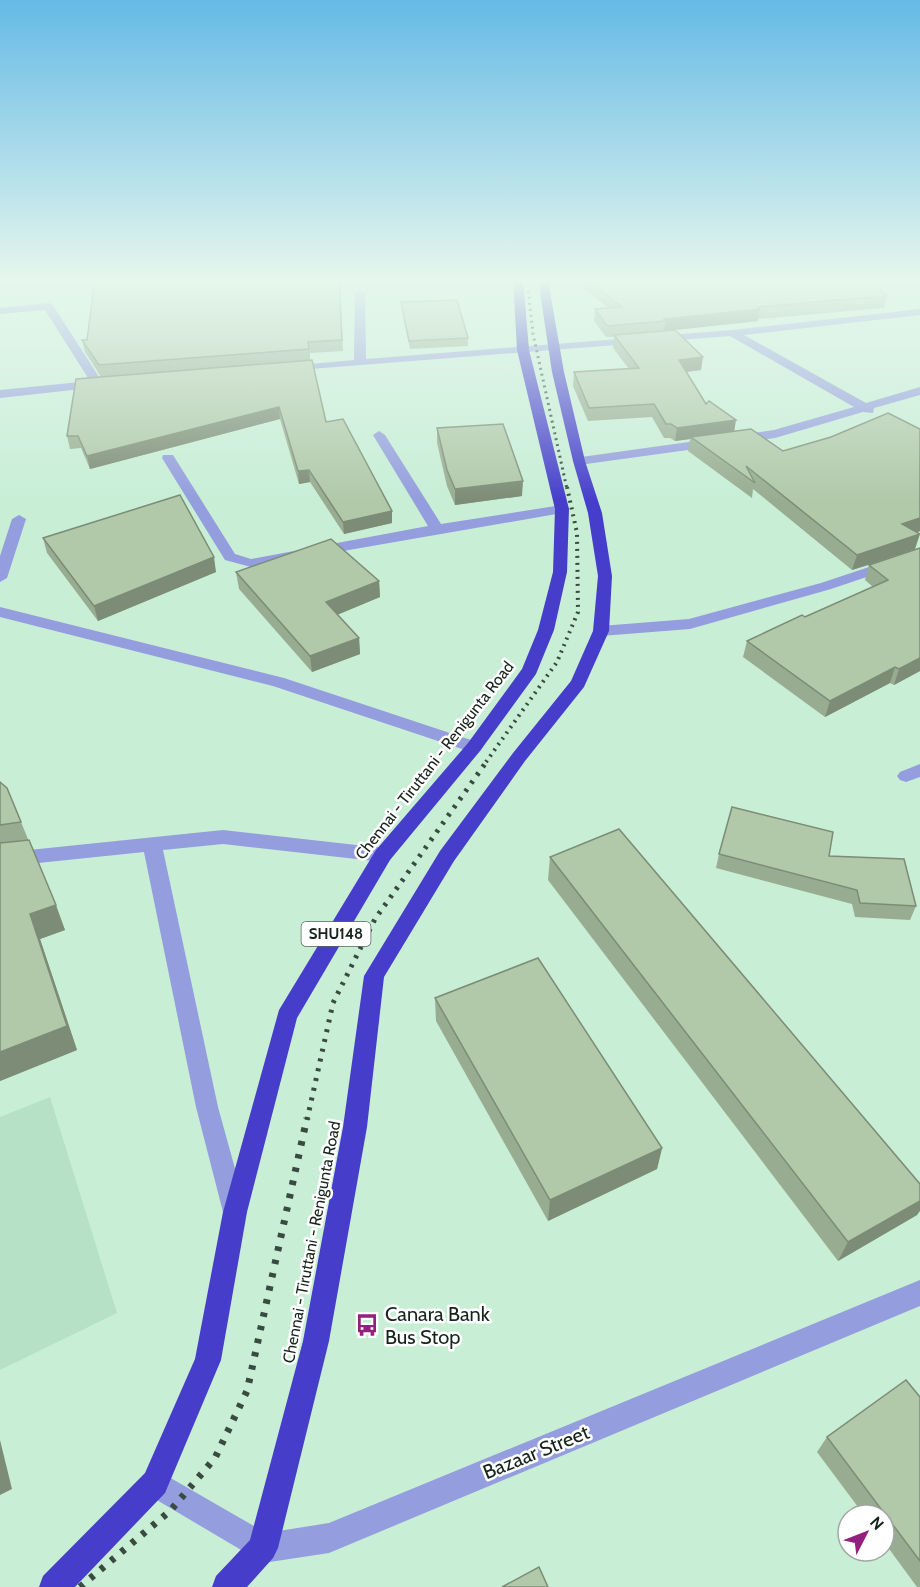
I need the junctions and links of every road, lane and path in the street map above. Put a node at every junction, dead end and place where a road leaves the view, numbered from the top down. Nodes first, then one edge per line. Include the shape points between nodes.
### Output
1 (82, 353) edge
2 (360, 353) edge
3 (485, 353) edge
4 (524, 353) edge
5 (556, 353) edge
6 (767, 353) edge
7 (360, 363) junction
8 (282, 370) edge
9 (920, 391) edge
10 (0, 394) edge
11 (862, 408) junction
12 (881, 415) edge
13 (379, 435) dead end
14 (168, 458) dead end
15 (579, 461) junction
16 (562, 509) junction
17 (19, 519) dead end
18 (437, 529) junction
19 (920, 554) edge
20 (0, 578) edge
21 (0, 612) edge
22 (601, 631) junction
23 (474, 747) junction
24 (152, 845) junction
25 (383, 855) junction
26 (0, 860) edge
27 (235, 1212) junction
28 (920, 1293) edge
29 (155, 1483) junction
30 (263, 1548) junction
31 (54, 1587) edge
32 (226, 1587) edge

1 - 10 street via 103,382
2 - 7 street
3 - 7 street
4 - 16 highway, Chennai - Tiruttani - Renigunta Road / SHU148
5 - 15 highway, Chennai - Tiruttani - Renigunta Road / SHU148
6 - 11 street
7 - 8 street
9 - 11 street
11 - 12 street
11 - 15 street via 775,434
13 - 18 street
14 - 18 street via 230,558 251,563
15 - 22 highway, Chennai - Tiruttani - Renigunta Road / SHU148 via 595,513 605,576
16 - 18 street
16 - 23 highway, Chennai - Tiruttani - Renigunta Road / SHU148 via 560,572 546,630 530,670
17 - 20 street
19 - 22 street via 826,586 690,624
21 - 23 street via 278,682
22 - 30 highway, Chennai - Tiruttani - Renigunta Road / SHU148 via 578,683 447,856 374,976 355,1127 316,1341
23 - 25 highway, Chennai - Tiruttani - Renigunta Road / SHU148
24 - 25 street via 223,837
24 - 26 street
24 - 27 street via 207,1107
25 - 27 highway, Chennai - Tiruttani - Renigunta Road / SHU148 via 287,1016
27 - 29 highway, Chennai - Tiruttani - Renigunta Road / SHU148 via 208,1360
28 - 30 street, Bazaar Street via 329,1538
29 - 30 street
29 - 31 highway, Chennai - Tiruttani - Renigunta Road / SHU148
30 - 32 highway, Chennai - Tiruttani - Renigunta Road / SHU148

